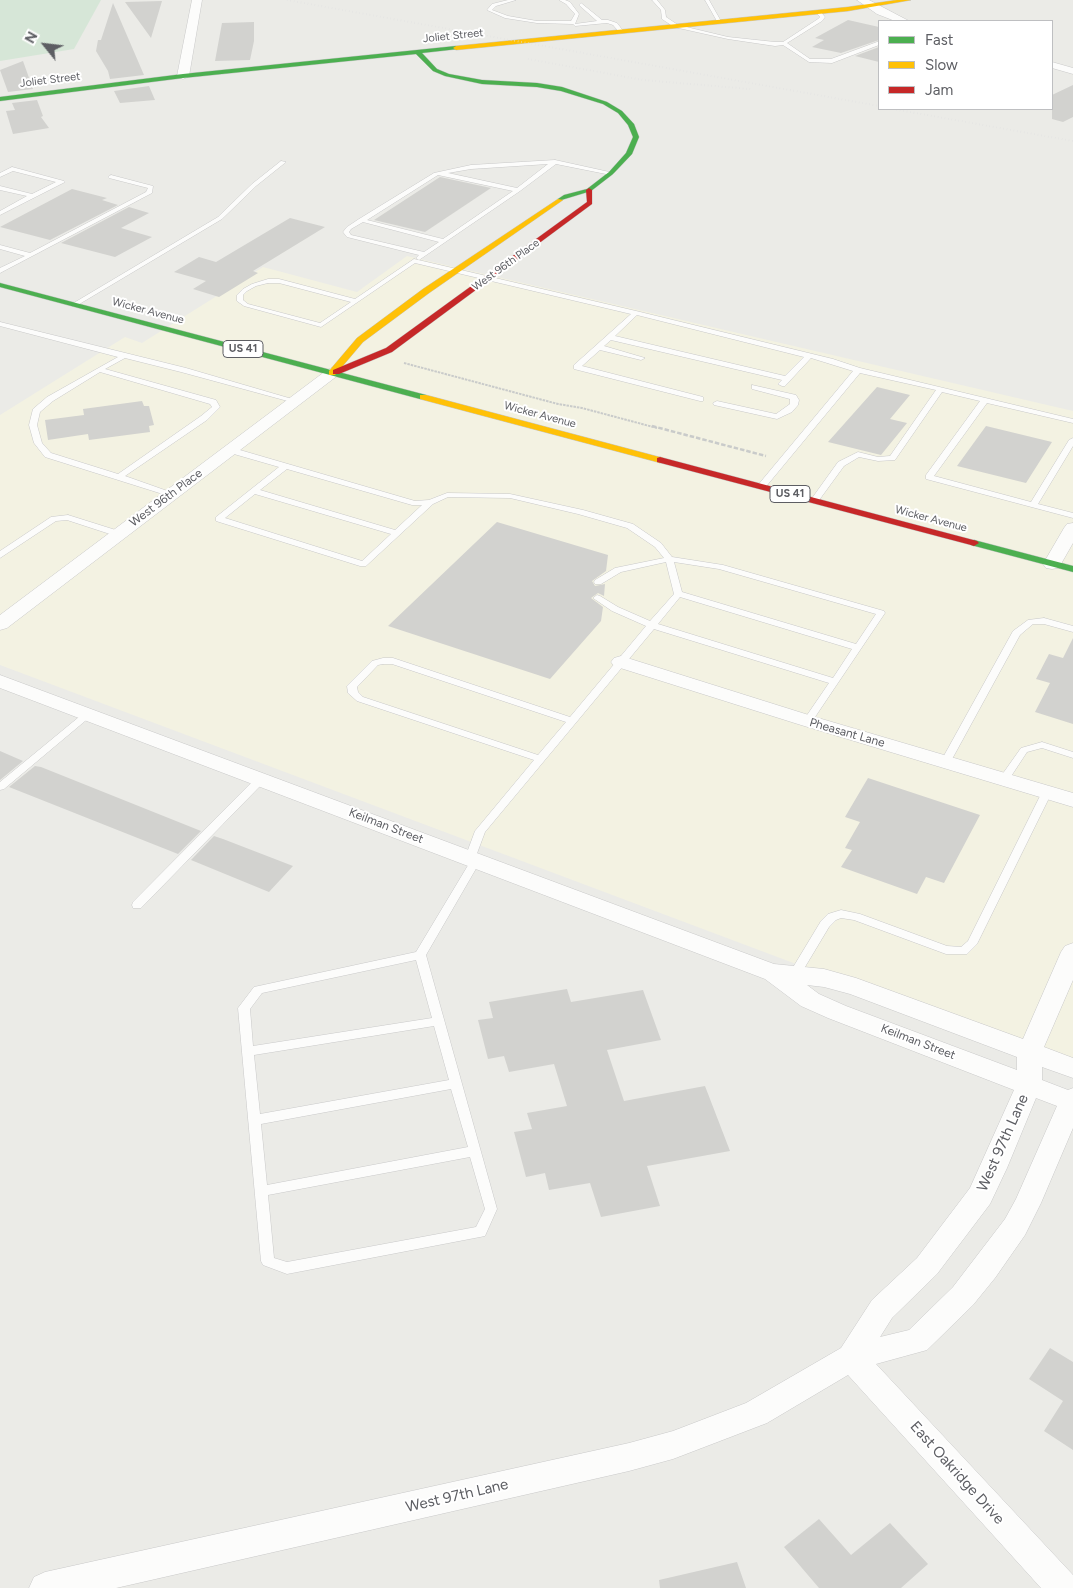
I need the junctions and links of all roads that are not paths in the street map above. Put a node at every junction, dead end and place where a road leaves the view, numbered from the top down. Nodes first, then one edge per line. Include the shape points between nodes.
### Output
1 (196, 0) edge
2 (514, 0) edge
3 (561, 0) edge
4 (654, 0) edge
5 (707, 0) edge
6 (907, 0) edge
7 (867, 3) edge
8 (581, 4) dead end
9 (818, 12) junction
10 (901, 20) edge
11 (600, 22) junction
12 (720, 22) junction
13 (574, 24) junction
14 (676, 26) junction
15 (622, 32) junction
16 (583, 36) junction
17 (784, 43) junction
18 (878, 43) edge
19 (472, 47) junction
20 (418, 52) junction
21 (1053, 65) edge
22 (1073, 71) edge
23 (183, 76) junction
24 (458, 78) junction
25 (0, 99) edge
26 (283, 162) dead end
27 (555, 162) junction
28 (439, 173) junction
29 (611, 173) junction
30 (0, 176) edge
31 (111, 177) dead end
32 (0, 188) edge
33 (518, 190) junction
34 (588, 190) junction
35 (33, 196) junction
36 (0, 213) edge
37 (361, 220) junction
38 (444, 240) junction
39 (0, 247) edge
40 (424, 254) junction
41 (30, 255) junction
42 (414, 262) junction
43 (0, 271) edge
44 (455, 272) junction
45 (487, 279) junction
46 (0, 285) edge
47 (356, 302) junction
48 (74, 305) junction
49 (636, 314) junction
50 (0, 324) edge
51 (609, 337) junction
52 (598, 348) junction
53 (124, 356) junction
54 (809, 356) junction
55 (641, 358) dead end
56 (99, 369) junction
57 (858, 370) junction
58 (332, 373) junction
59 (787, 379) junction
60 (755, 387) dead end
61 (940, 389) junction
62 (775, 392) junction
63 (700, 399) dead end
64 (985, 400) junction
65 (295, 401) junction
66 (717, 403) dead end
67 (1073, 421) edge
68 (1073, 440) edge
69 (230, 450) junction
70 (285, 466) junction
71 (119, 478) junction
72 (761, 487) junction
73 (254, 491) junction
74 (172, 494) junction
75 (814, 501) junction
76 (430, 502) junction
77 (1033, 505) junction
78 (1073, 516) edge
79 (1073, 528) edge
80 (397, 533) junction
81 (119, 534) junction
82 (0, 555) edge
83 (669, 559) junction
84 (1052, 564) junction
85 (1073, 569) edge
86 (598, 582) dead end
87 (678, 594) junction
88 (597, 598) dead end
89 (0, 624) edge
90 (651, 625) junction
91 (1073, 630) edge
92 (857, 647) junction
93 (621, 662) junction
94 (0, 681) edge
95 (834, 682) junction
96 (88, 714) junction
97 (572, 721) junction
98 (808, 722) junction
99 (1073, 754) edge
100 (540, 759) junction
101 (946, 761) junction
102 (261, 779) junction
103 (1004, 779) junction
104 (0, 787) edge
105 (1047, 792) junction
106 (1073, 800) edge
107 (473, 859) junction
108 (137, 905) dead end
109 (1073, 952) edge
110 (420, 955) junction
111 (784, 973) junction
112 (438, 1021) junction
113 (249, 1051) junction
114 (1030, 1052) junction
115 (1073, 1068) edge
116 (456, 1083) junction
117 (1029, 1085) junction
118 (1072, 1100) edge
119 (255, 1120) junction
120 (474, 1151) junction
121 (262, 1191) junction
122 (851, 1357) junction
123 (45, 1588) edge
124 (1063, 1588) edge

1 - 23 street
2 - 13 lane via 494,5 488,10 536,22
3 - 13 lane via 577,14
4 - 14 lane via 663,10 664,18
5 - 12 lane
6 - 7 main road, Joliet Street
7 - 9 main road, Joliet Street
7 - 10 street
8 - 11 lane
9 - 12 main road, Joliet Street
9 - 17 lane via 823,17 820,20
11 - 13 lane
11 - 15 lane via 612,22
12 - 14 main road, Joliet Street
13 - 16 lane
14 - 15 main road, Joliet Street
14 - 17 lane via 736,39
15 - 16 main road, Joliet Street
16 - 19 main road, Joliet Street
17 - 18 lane via 809,60 818,61 832,61
19 - 20 main road, Joliet Street
19 - 24 main road via 454,51 441,64
20 - 23 main road, Joliet Street
20 - 24 main road, West 96th Place via 435,70
21 - 22 street
23 - 25 main road, Joliet Street
24 - 29 main road, West 96th Place via 562,89 605,103 620,112 631,124 636,137 629,154
26 - 48 lane via 220,218
27 - 28 lane via 471,167
27 - 29 lane
27 - 33 lane
28 - 33 lane
28 - 37 lane
29 - 34 main road, West 96th Place
30 - 35 lane via 12,170 62,182
31 - 41 lane via 151,187 149,193
32 - 35 lane
33 - 38 lane
34 - 44 main road, West 96th Place via 566,196
34 - 45 main road, West 96th Place via 590,203
35 - 36 lane
37 - 38 lane
37 - 40 lane via 346,232 349,236
38 - 40 lane
39 - 41 lane
40 - 42 lane
41 - 43 lane
42 - 44 lane
42 - 47 lane
44 - 45 lane
44 - 58 main road, West 96th Place via 360,340
45 - 49 lane
45 - 58 main road, West 96th Place via 389,350
46 - 48 main road, Wicker Avenue / US 41
47 - 47 lane via 320,326 246,305 240,301 240,295 254,285 279,281
48 - 58 main road, Wicker Avenue / US 41
49 - 51 lane
49 - 54 lane
50 - 53 lane
51 - 52 lane
51 - 59 lane
52 - 55 lane
52 - 63 lane via 577,367
53 - 56 lane
53 - 65 lane
54 - 57 lane
54 - 59 lane
56 - 71 lane via 50,399 36,411 33,425 38,443 48,455
56 - 71 lane via 213,402 216,407
57 - 61 lane
57 - 72 lane
58 - 65 street, West 96th Place
58 - 72 main road, Wicker Avenue / US 41
59 - 62 lane
60 - 62 lane
61 - 64 lane
61 - 75 lane via 892,458 878,459 858,454 842,464
62 - 66 lane via 795,400 789,410 777,417
64 - 67 lane
64 - 77 lane via 929,477
65 - 69 street, West 96th Place
68 - 77 lane
69 - 70 lane
69 - 74 street, West 96th Place
70 - 73 lane
70 - 76 lane via 415,503
71 - 74 lane
72 - 75 main road, Wicker Avenue / US 41
73 - 80 lane
73 - 80 lane via 219,519 363,564
74 - 81 street, West 96th Place
75 - 84 main road, Wicker Avenue / US 41
76 - 80 lane
76 - 83 lane via 447,495 510,496 580,512 630,526 658,544
77 - 78 lane
79 - 84 street
81 - 82 lane via 68,517 54,519
81 - 89 street, West 96th Place
83 - 86 lane via 618,570
83 - 87 lane
83 - 92 lane via 714,565 881,614
84 - 85 main road, Wicker Avenue / US 41
87 - 90 lane
87 - 92 lane
88 - 90 lane
90 - 93 lane
90 - 95 lane
91 - 101 lane via 1044,621 1031,622 1016,633
92 - 95 lane
93 - 97 lane
93 - 98 street, Pheasant Lane
94 - 96 street, Keilman Street
95 - 98 lane
96 - 102 street, Keilman Street
96 - 104 lane
97 - 100 lane
97 - 100 lane via 393,661 375,663 352,686 353,693 360,698
98 - 101 street, Pheasant Lane
99 - 103 lane via 1042,745 1024,750
100 - 107 lane via 480,831
101 - 103 street, Pheasant Lane
102 - 107 street, Keilman Street
102 - 108 lane
103 - 105 street, Pheasant Lane
105 - 106 street, Pheasant Lane
105 - 111 lane via 972,944 963,951 946,950 842,914 825,924
107 - 110 lane
107 - 111 street, Keilman Street
109 - 114 street, West 97th Lane
110 - 112 lane
110 - 113 lane via 258,990 244,1008
111 - 114 street, Keilman Street via 824,978 856,987
111 - 117 street, Keilman Street via 810,1000
112 - 113 lane
112 - 116 lane
113 - 119 lane
114 - 115 street, Keilman Street
114 - 117 street, West 97th Lane
116 - 119 lane
116 - 120 lane
117 - 118 street, Keilman Street
117 - 122 street, West 97th Lane via 980,1196 927,1266 882,1309
118 - 122 street, West 97th Lane via 1028,1203 996,1255 963,1296 917,1341
119 - 121 lane
120 - 121 lane
120 - 121 lane via 491,1208 480,1232 287,1268 268,1261
122 - 123 street, West 97th Lane via 756,1413 673,1445
122 - 124 street, East Oakridge Drive

